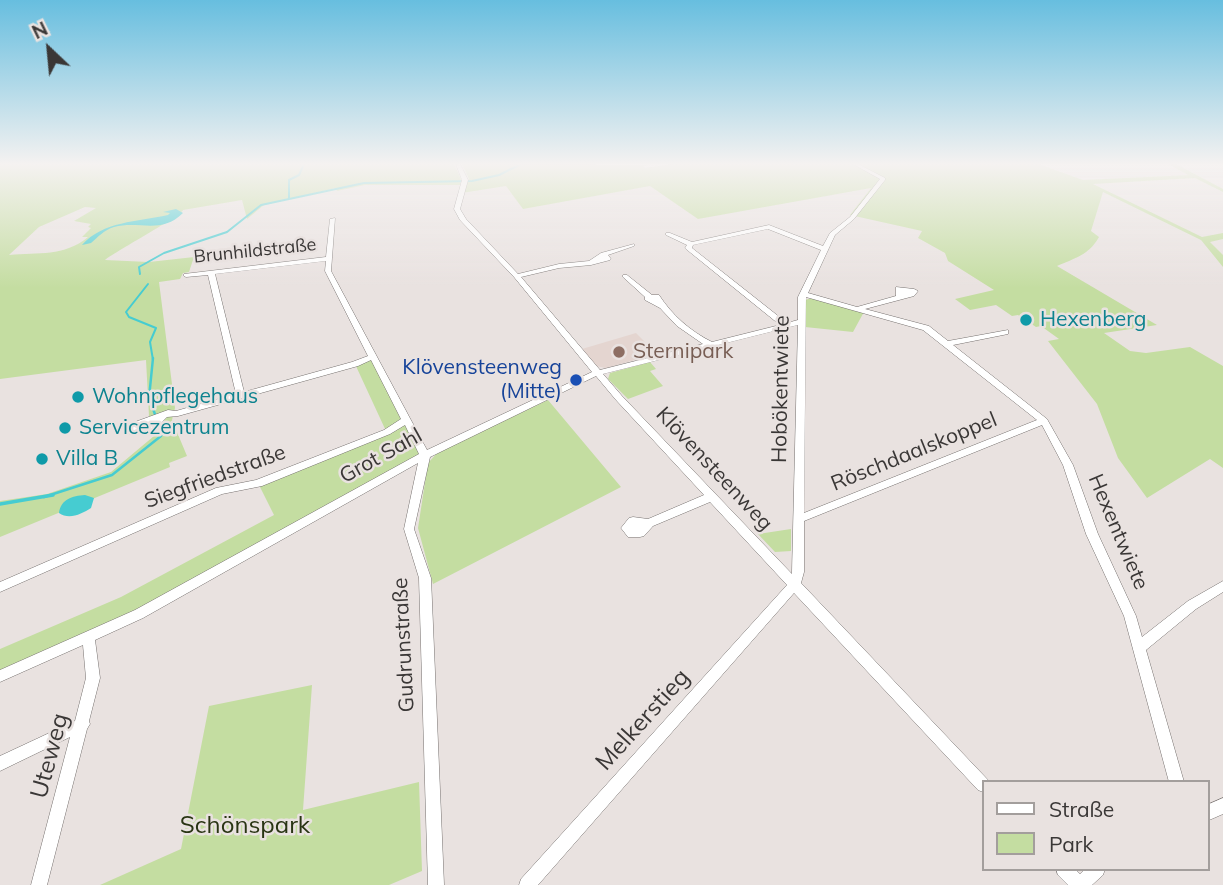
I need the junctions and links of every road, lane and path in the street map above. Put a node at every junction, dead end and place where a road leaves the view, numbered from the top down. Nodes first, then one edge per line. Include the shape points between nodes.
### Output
1 (458, 205) edge
2 (861, 205) edge
3 (333, 219) dead end
4 (780, 224) dead end
5 (769, 226) junction
6 (668, 234) dead end
7 (691, 244) junction
8 (632, 245) dead end
9 (824, 249) junction
10 (328, 259) junction
11 (211, 272) junction
12 (186, 275) dead end
13 (516, 276) junction
14 (625, 276) dead end
15 (803, 294) junction
16 (900, 296) dead end
17 (859, 308) junction
18 (800, 321) junction
19 (784, 324) junction
20 (1005, 332) dead end
21 (697, 343) junction
22 (947, 344) junction
23 (372, 357) junction
24 (596, 373) junction
25 (241, 396) junction
26 (405, 421) junction
27 (1044, 421) junction
28 (152, 423) dead end
29 (425, 455) junction
30 (711, 497) junction
31 (799, 519) junction
32 (649, 523) dead end
33 (798, 561) junction
34 (774, 564) junction
35 (794, 585) junction
36 (1223, 586) edge
37 (0, 587) edge
38 (88, 637) junction
39 (1140, 647) junction
40 (0, 676) edge
41 (83, 724) junction
42 (0, 764) edge
43 (1176, 780) edge
44 (982, 784) edge
45 (1066, 871) edge
46 (1095, 871) edge
47 (39, 885) edge
48 (436, 885) edge
49 (527, 885) edge
50 (1079, 885) edge

1 - 13 street, Klövensteenweg
2 - 9 street, Hobökentwiete via 832,234
3 - 10 street
4 - 5 street
5 - 7 street
5 - 9 street
6 - 7 street
7 - 19 street via 688,248
8 - 13 street via 603,254 608,259
9 - 15 street, Hobökentwiete
10 - 11 street, Brunhildstraße
10 - 23 street via 332,280
11 - 12 street, Brunhildstraße
11 - 25 street
13 - 24 street, Klövensteenweg
14 - 21 street via 656,297
15 - 17 street, Hexentwiete
15 - 18 street, Hobökentwiete
16 - 17 street
17 - 22 street, Hexentwiete via 920,326
18 - 19 street, Grot Sahl
18 - 31 street, Hobökentwiete
19 - 21 street, Grot Sahl via 710,344
20 - 22 street
21 - 24 street, Grot Sahl
22 - 27 street, Hexentwiete
23 - 25 street
23 - 26 street
24 - 29 street, Grot Sahl
24 - 30 street, Klövensteenweg
25 - 28 street via 163,416
26 - 29 street
26 - 37 street, Siegfriedstraße via 258,483 220,491
27 - 31 street, Röschdaalskoppel
27 - 39 street, Hexentwiete via 1068,466
29 - 38 street, Grot Sahl via 139,614
29 - 48 street, Gudrunstraße via 409,529 425,578
30 - 32 street
30 - 34 street, Klövensteenweg
31 - 33 street, Hobökentwiete
33 - 34 street
33 - 35 street, Hobökentwiete
34 - 35 street, Klövensteenweg
35 - 44 street, Klövensteenweg
35 - 49 street, Melkerstieg
36 - 39 street
38 - 40 street, Grot Sahl
38 - 41 street, Uteweg via 93,678
39 - 43 street, Hexentwiete
41 - 42 street
41 - 47 street, Uteweg
45 - 50 street
46 - 50 street

